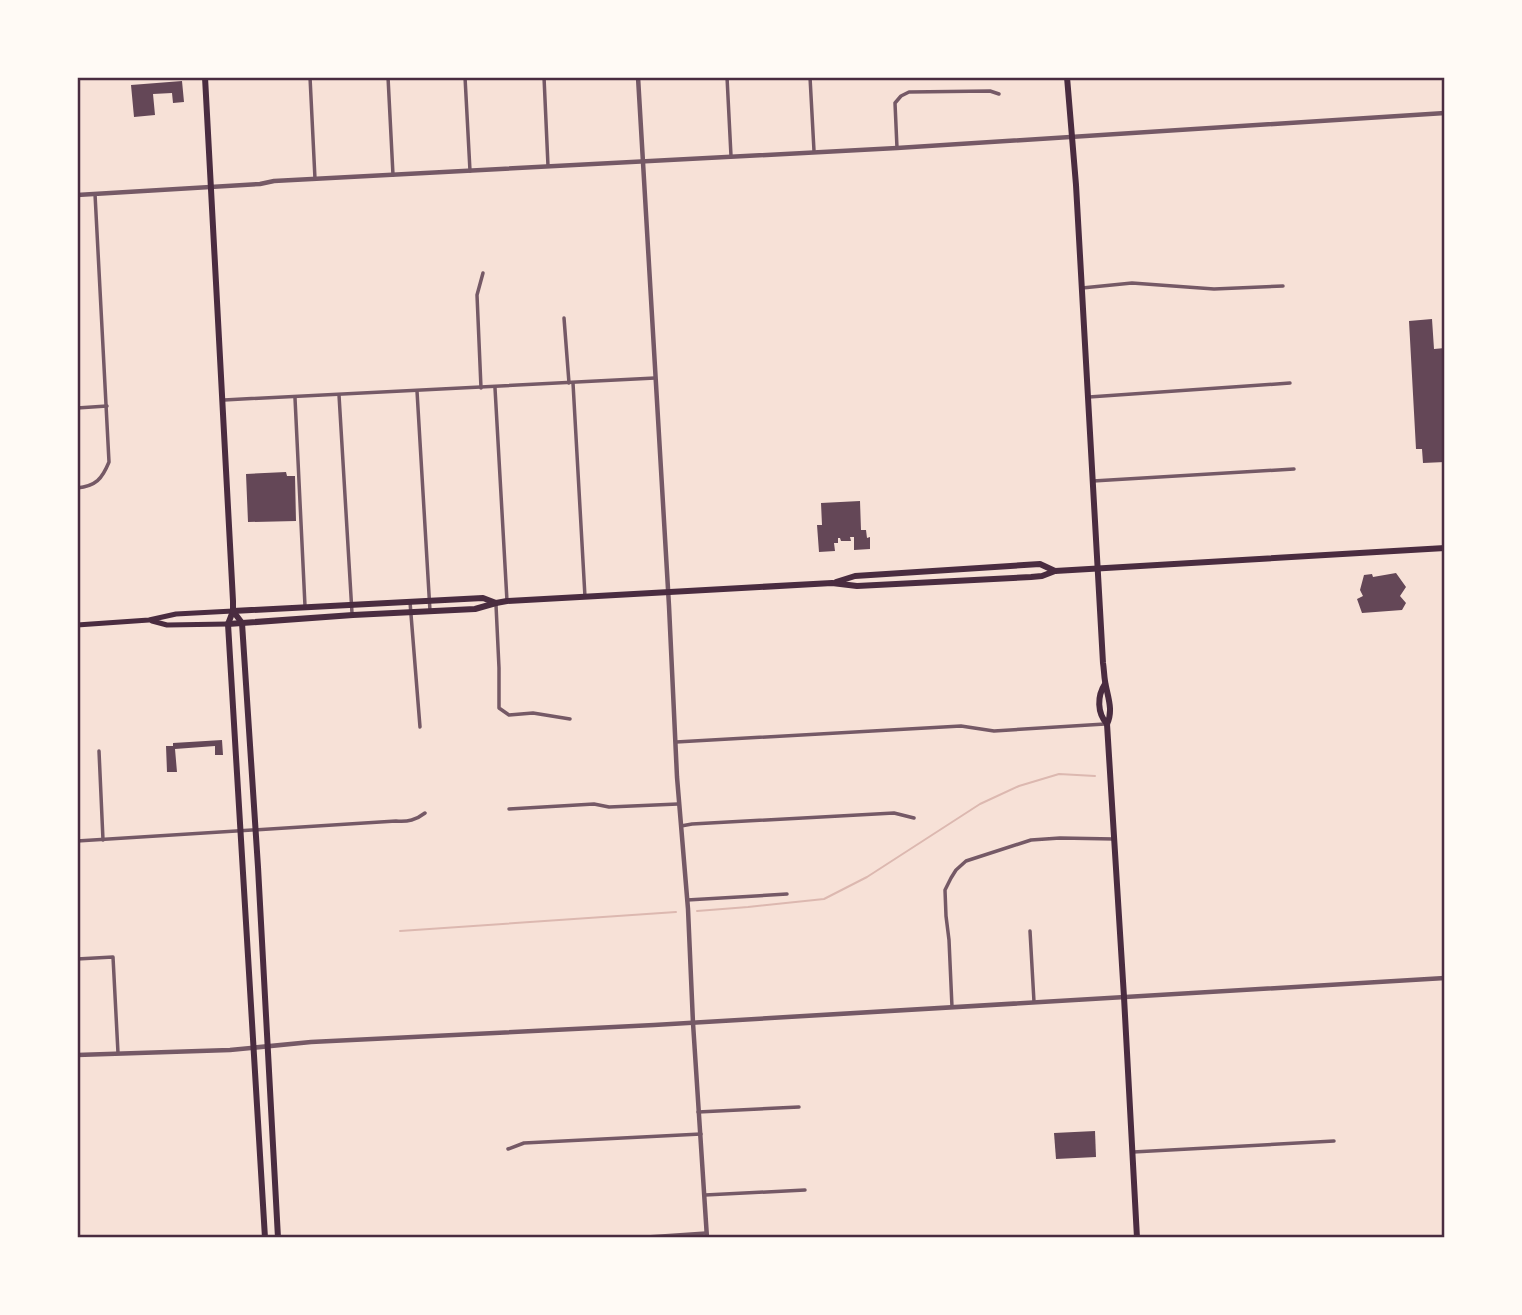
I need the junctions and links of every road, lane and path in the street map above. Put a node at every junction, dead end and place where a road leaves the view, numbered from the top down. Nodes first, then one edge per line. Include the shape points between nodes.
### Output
1 (205, 77) edge
2 (310, 77) edge
3 (388, 77) edge
4 (465, 77) edge
5 (544, 77) edge
6 (638, 77) edge
7 (727, 77) edge
8 (810, 77) edge
9 (1067, 77) edge
10 (999, 93) dead end
11 (1445, 113) edge
12 (1072, 136) junction
13 (897, 148) junction
14 (814, 151) junction
15 (731, 156) junction
16 (643, 161) junction
17 (548, 166) junction
18 (470, 171) junction
19 (393, 175) junction
20 (315, 179) junction
21 (211, 187) junction
22 (95, 194) junction
23 (77, 195) edge
24 (483, 273) dead end
25 (1283, 286) dead end
26 (1081, 288) junction
27 (564, 318) dead end
28 (655, 378) junction
29 (571, 383) junction
30 (1290, 383) dead end
31 (481, 388) junction
32 (495, 388) junction
33 (417, 391) junction
34 (339, 396) junction
35 (1088, 397) junction
36 (295, 398) junction
37 (223, 400) junction
38 (107, 406) junction
39 (77, 408) edge
40 (1294, 469) dead end
41 (1093, 481) junction
42 (77, 488) edge
43 (1445, 548) edge
44 (1098, 568) junction
45 (1055, 571) junction
46 (832, 583) junction
47 (668, 592) junction
48 (585, 597) junction
49 (507, 601) junction
50 (410, 602) junction
51 (429, 602) junction
52 (496, 603) junction
53 (352, 605) junction
54 (306, 606) junction
55 (233, 611) junction
56 (430, 611) junction
57 (412, 612) junction
58 (352, 615) junction
59 (149, 620) junction
60 (242, 623) junction
61 (228, 624) junction
62 (77, 625) edge
63 (570, 719) dead end
64 (1107, 724) junction
65 (420, 727) dead end
66 (675, 742) junction
67 (99, 751) dead end
68 (678, 804) junction
69 (509, 809) dead end
70 (425, 813) dead end
71 (914, 818) dead end
72 (681, 826) junction
73 (255, 829) junction
74 (240, 830) junction
75 (1114, 839) junction
76 (77, 841) edge
77 (103, 841) junction
78 (787, 894) dead end
79 (687, 900) junction
80 (1030, 931) dead end
81 (77, 959) edge
82 (1445, 978) edge
83 (1124, 997) junction
84 (1034, 1003) junction
85 (952, 1007) junction
86 (693, 1023) junction
87 (267, 1047) junction
88 (253, 1048) junction
89 (118, 1053) junction
90 (77, 1055) edge
91 (799, 1107) dead end
92 (698, 1112) junction
93 (701, 1134) junction
94 (1334, 1141) dead end
95 (509, 1149) dead end
96 (1132, 1152) junction
97 (805, 1190) dead end
98 (705, 1195) junction
99 (706, 1235) edge
100 (265, 1238) edge
101 (278, 1238) edge
102 (632, 1238) edge
103 (1137, 1238) edge

1 - 21 main road
2 - 20 street
3 - 19 street
4 - 18 street
5 - 17 street
6 - 16 street
7 - 15 street
8 - 14 street
9 - 12 main road
10 - 13 street via 909,92 901,96 895,103
11 - 12 street
12 - 13 street
12 - 26 main road
13 - 14 street
14 - 15 street
15 - 16 street
16 - 17 street
16 - 28 street
17 - 18 street
18 - 19 street
19 - 20 street
20 - 21 street
21 - 22 street
21 - 37 main road
22 - 23 street
22 - 38 street
24 - 31 street via 477,295
25 - 26 street
26 - 35 main road
27 - 29 street
28 - 29 street
28 - 47 street
29 - 32 street
29 - 48 street
30 - 35 street
31 - 32 street
31 - 33 street
32 - 49 street
33 - 34 street
33 - 51 street
34 - 36 street
34 - 53 street
35 - 41 main road
36 - 37 street
36 - 54 street
37 - 55 main road
38 - 39 street
38 - 42 street via 109,462 95,483
40 - 41 street
41 - 44 main road
43 - 44 main road
44 - 45 main road
44 - 64 main road via 1105,684 1099,693 1101,717
45 - 46 main road via 1042,576 857,586
45 - 46 main road via 1040,564 855,576
46 - 47 main road
47 - 48 main road
47 - 66 street
48 - 49 main road
49 - 52 main road
50 - 51 main road
50 - 53 main road
50 - 57 street
51 - 52 main road via 483,598
51 - 56 street
52 - 56 main road
52 - 63 street via 499,708 509,715 533,713
53 - 54 main road
53 - 58 street
54 - 55 main road
55 - 59 main road
55 - 60 main road
55 - 61 main road
56 - 57 main road
57 - 58 main road
57 - 65 street
58 - 60 main road
59 - 61 main road via 167,625
59 - 62 main road
60 - 61 main road
60 - 73 main road
61 - 74 main road
64 - 66 street via 994,731 961,726
64 - 75 main road
66 - 68 street
67 - 77 street
68 - 69 street
68 - 72 street
70 - 73 street via 407,822
71 - 72 street via 894,813
72 - 79 street
73 - 74 street
73 - 87 main road
74 - 77 street
74 - 88 main road
75 - 83 main road
75 - 85 street via 1031,840 966,861 956,870 946,890
76 - 77 street
78 - 79 street
79 - 86 street
80 - 84 street
81 - 89 street via 113,957
82 - 83 street
83 - 84 street
83 - 96 main road
84 - 85 street
85 - 86 street
86 - 87 street
86 - 92 street
87 - 88 street
87 - 101 main road
88 - 89 street
88 - 100 main road
89 - 90 street
91 - 92 street
92 - 93 street
93 - 95 street via 524,1143
93 - 98 street
94 - 96 street
96 - 103 main road
97 - 98 street
98 - 99 street
99 - 102 street

